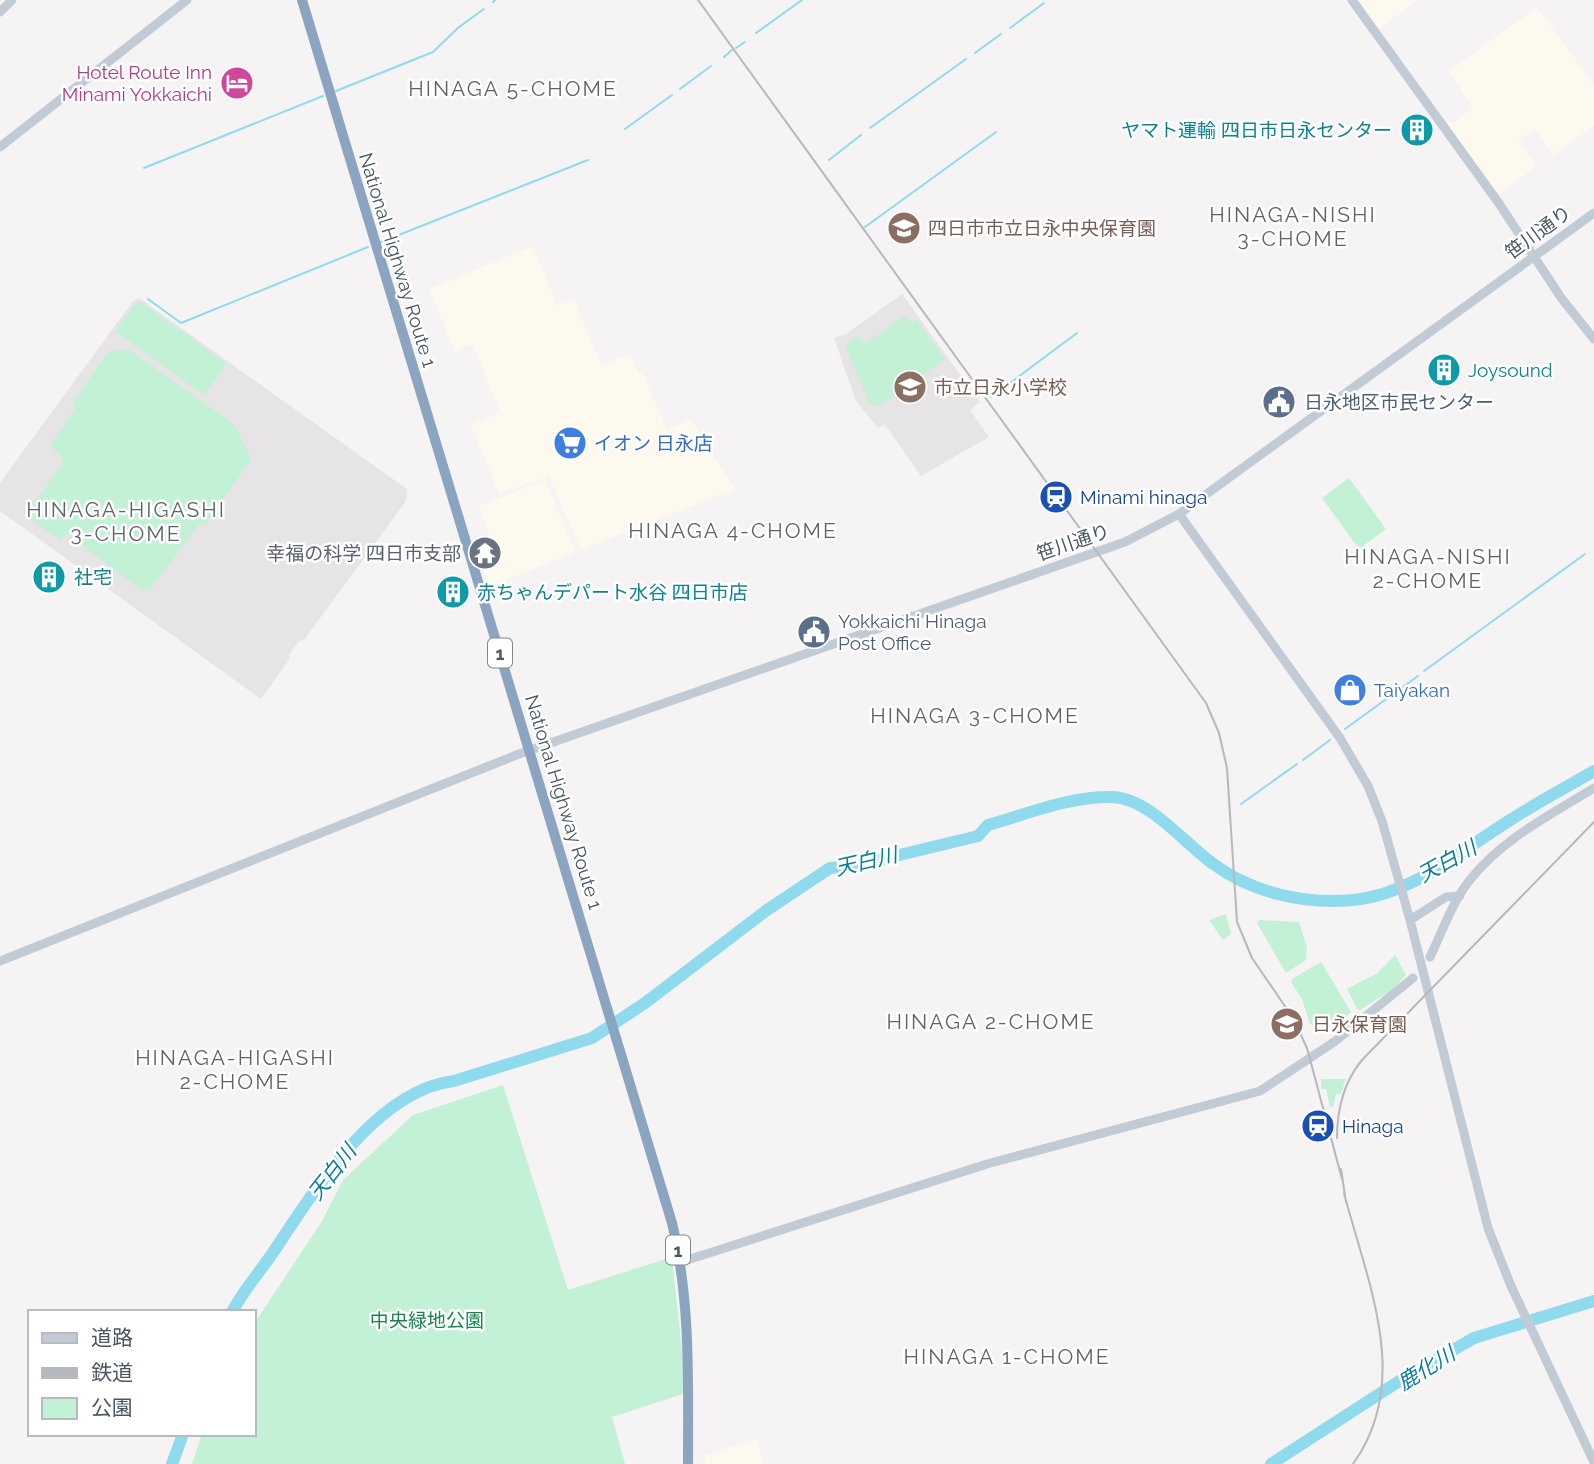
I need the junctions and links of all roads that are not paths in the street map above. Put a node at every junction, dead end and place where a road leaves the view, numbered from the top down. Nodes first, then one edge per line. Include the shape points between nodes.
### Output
1 (12, 0) edge
2 (187, 0) edge
3 (302, 0) edge
4 (1352, 0) edge
5 (0, 12) edge
6 (0, 147) edge
7 (1594, 213) edge
8 (1534, 257) junction
9 (1594, 339) edge
10 (1179, 514) junction
11 (530, 751) junction
12 (1594, 788) edge
13 (1460, 896) junction
14 (1410, 920) junction
15 (1430, 957) dead end
16 (0, 961) edge
17 (1413, 978) dead end
18 (681, 1262) junction
19 (1594, 1462) edge
20 (688, 1464) edge

1 - 5 street
2 - 6 street
3 - 11 highway, National Highway Route 1 / 1
4 - 8 street
7 - 8 street, 笹川通り
8 - 9 street
8 - 10 street, 笹川通り
10 - 11 street, 笹川通り via 1080,559
10 - 14 street via 1353,758 1379,813
11 - 16 street, 笹川通り
11 - 18 highway, National Highway Route 1 / 1
12 - 13 street via 1517,835 1479,870
13 - 14 street via 1446,897
13 - 15 street
14 - 19 street via 1495,1248
17 - 18 street via 1334,1042 1261,1091 987,1164
18 - 20 highway, National Highway Route 1 / 1 via 688,1343

